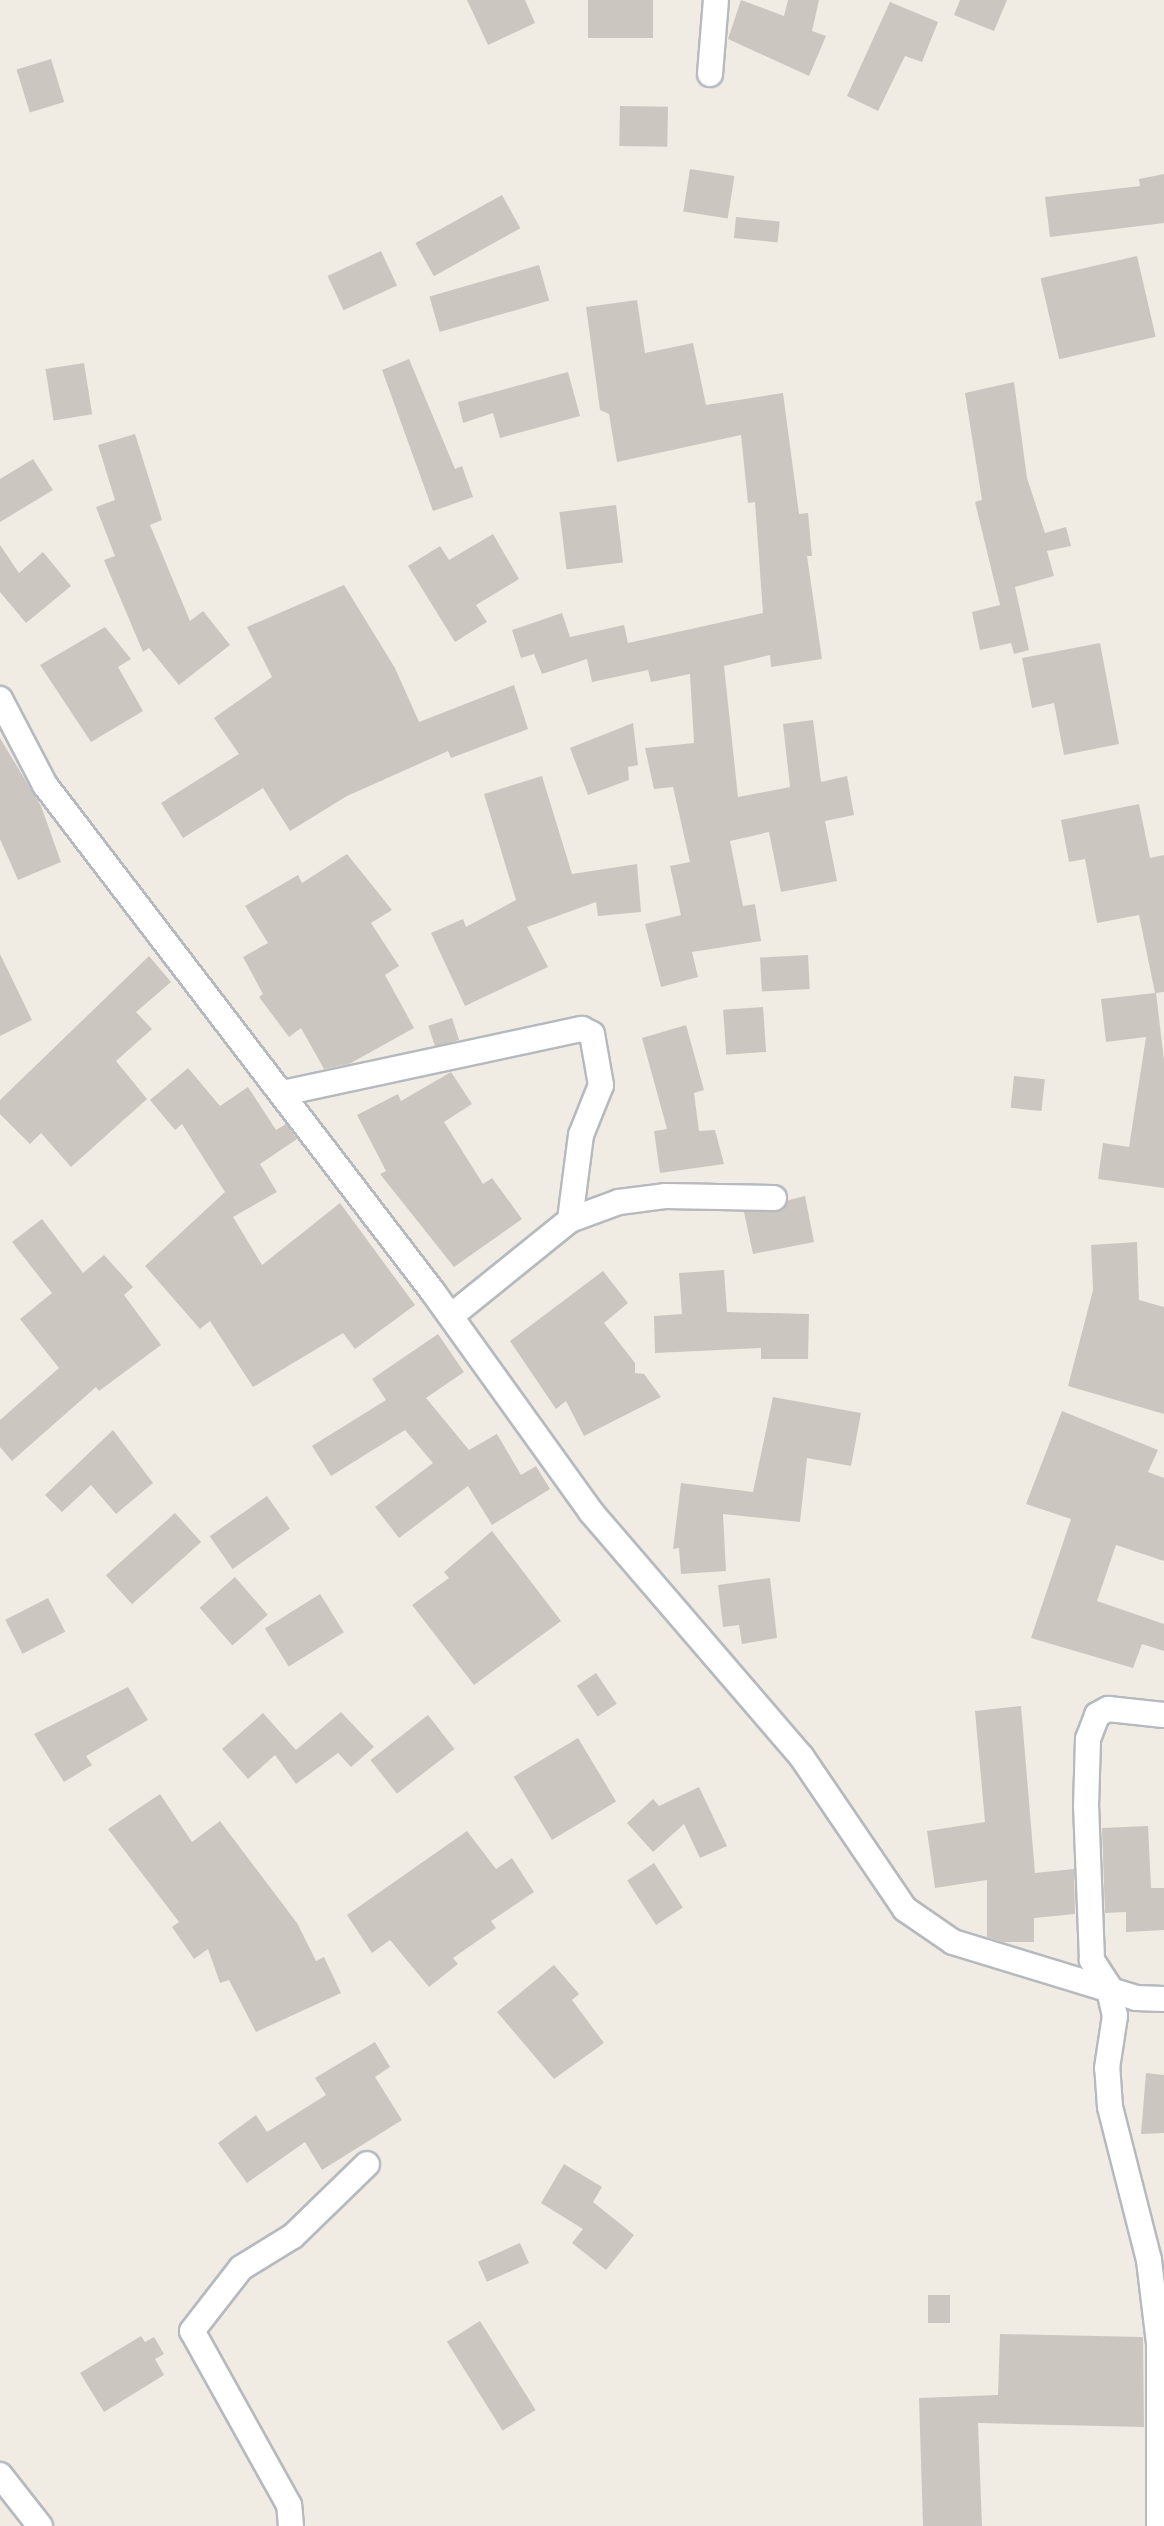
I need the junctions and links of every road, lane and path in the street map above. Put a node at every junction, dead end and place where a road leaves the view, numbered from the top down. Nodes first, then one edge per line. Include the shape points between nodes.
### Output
1 (716, 0) edge
2 (710, 74) dead end
3 (0, 699) edge
4 (283, 1093) junction
5 (774, 1198) dead end
6 (569, 1220) junction
7 (451, 1316) junction
8 (1164, 1714) edge
9 (1108, 1985) junction
10 (1164, 1999) edge
11 (367, 2164) dead end
12 (0, 2475) edge
13 (40, 2526) edge
14 (291, 2526) edge
15 (1159, 2526) edge

1 - 2 street
3 - 4 street via 45,785
4 - 6 street via 582,1029 596,1042 601,1085 581,1135
4 - 7 street
5 - 6 street via 665,1196 619,1202
6 - 7 street
7 - 9 street via 591,1512 801,1756 905,1909 953,1942
8 - 9 street via 1108,1710 1097,1715 1088,1739 1092,1960
9 - 10 street via 1136,1998
9 - 15 street via 1115,2016 1107,2068 1110,2108 1149,2260 1159,2343
11 - 14 street via 293,2236 241,2268 192,2331 289,2505
12 - 13 street

